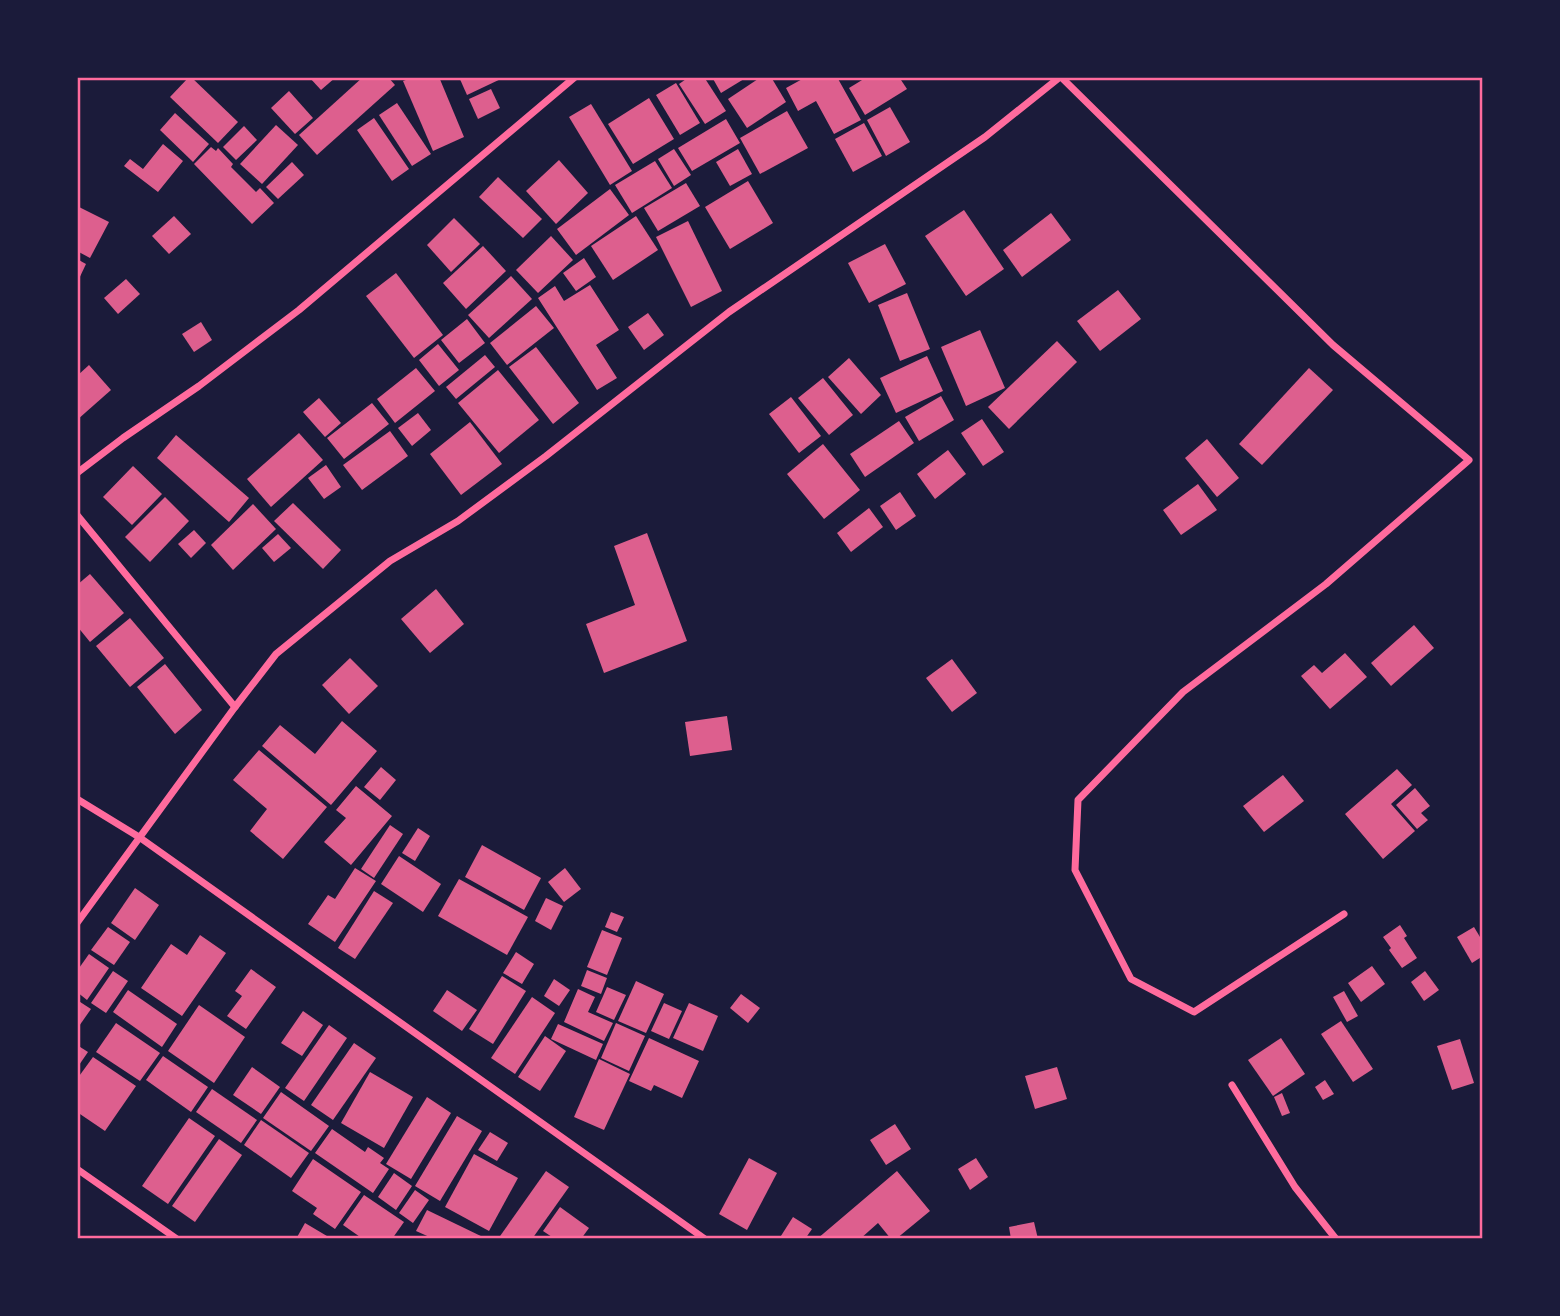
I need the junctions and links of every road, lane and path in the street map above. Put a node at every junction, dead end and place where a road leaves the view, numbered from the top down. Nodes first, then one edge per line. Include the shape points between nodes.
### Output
1 (575, 77) edge
2 (1060, 77) edge
3 (77, 473) edge
4 (77, 515) edge
5 (235, 707) junction
6 (77, 799) edge
7 (139, 837) junction
8 (1344, 914) dead end
9 (77, 923) edge
10 (1232, 1085) dead end
11 (77, 1169) edge
12 (177, 1239) edge
13 (705, 1239) edge
14 (1336, 1239) edge

1 - 3 street via 299,310
2 - 5 street via 985,137 729,312 458,521 390,561 276,654
2 - 8 street via 1333,345 1469,460 1326,584 1183,692 1079,800 1074,870 1131,979 1194,1012
4 - 5 street
5 - 7 street
6 - 7 street
7 - 9 street
7 - 13 street
10 - 14 street via 1295,1187
11 - 12 street

